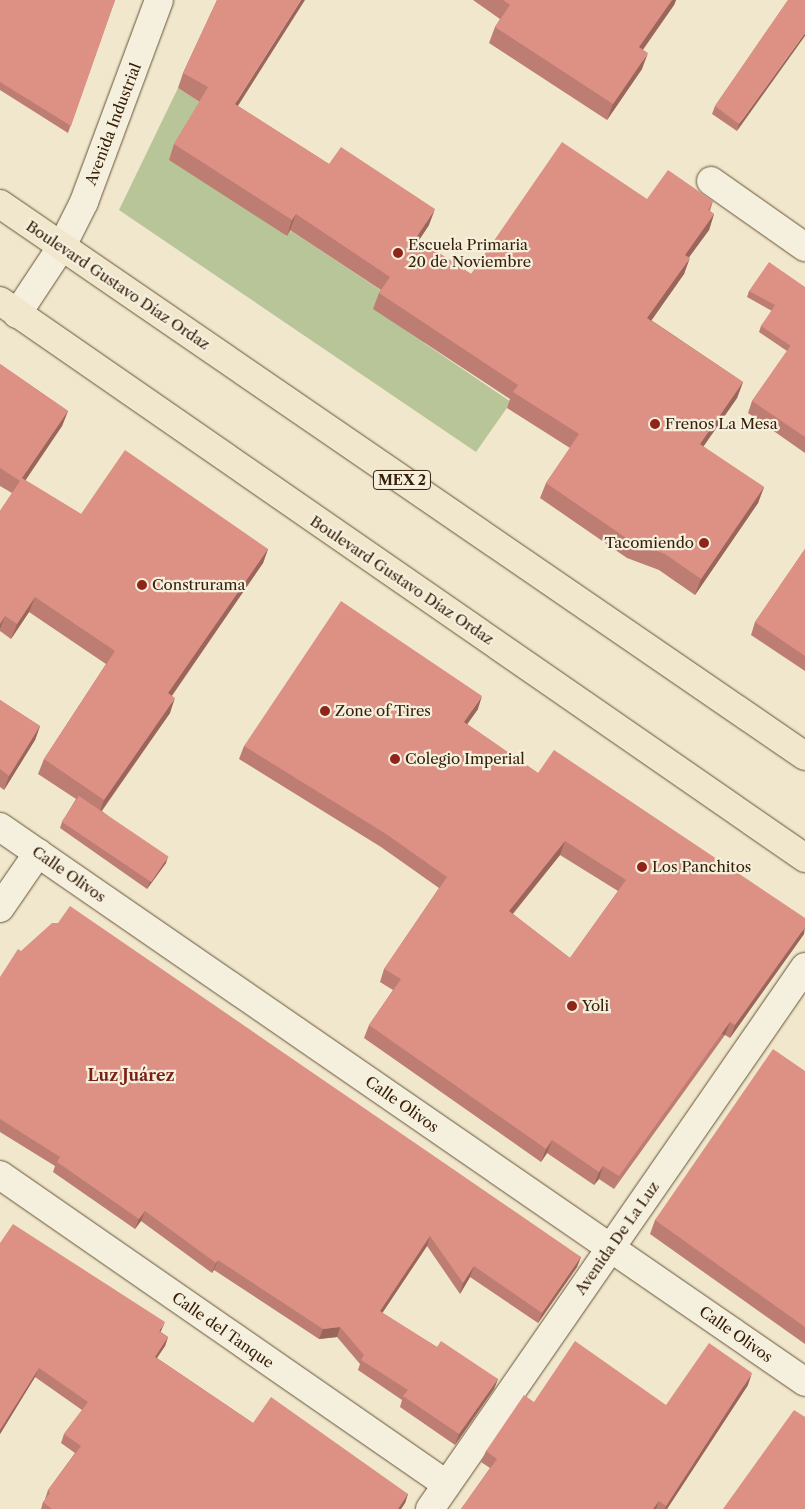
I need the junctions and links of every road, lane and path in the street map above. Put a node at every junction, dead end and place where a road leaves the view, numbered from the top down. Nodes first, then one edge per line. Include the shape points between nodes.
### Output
1 (159, 0) edge
2 (711, 181) dead end
3 (0, 204) edge
4 (62, 246) junction
5 (805, 247) edge
6 (6, 313) edge
7 (804, 753) edge
8 (0, 827) edge
9 (38, 853) junction
10 (805, 858) edge
11 (0, 908) edge
12 (805, 968) edge
13 (0, 1175) edge
14 (610, 1248) junction
15 (805, 1382) edge
16 (446, 1484) junction
17 (430, 1509) edge

1 - 4 street, Avenida Industrial via 84,202
2 - 5 street
3 - 4 main road, Boulevard Gustavo Díaz Ordaz / MEX 2
4 - 6 street, Avenida Industrial
4 - 7 main road, Boulevard Gustavo Díaz Ordaz / MEX 2
6 - 10 main road, Boulevard Gustavo Díaz Ordaz
8 - 9 street, Calle Olivos
9 - 11 street
9 - 14 street, Calle Olivos
12 - 14 street, Avenida De La Luz
13 - 16 street, Calle del Tanque
14 - 15 street, Calle Olivos
14 - 16 street, Avenida De La Luz
16 - 17 street, Avenida De La Luz

